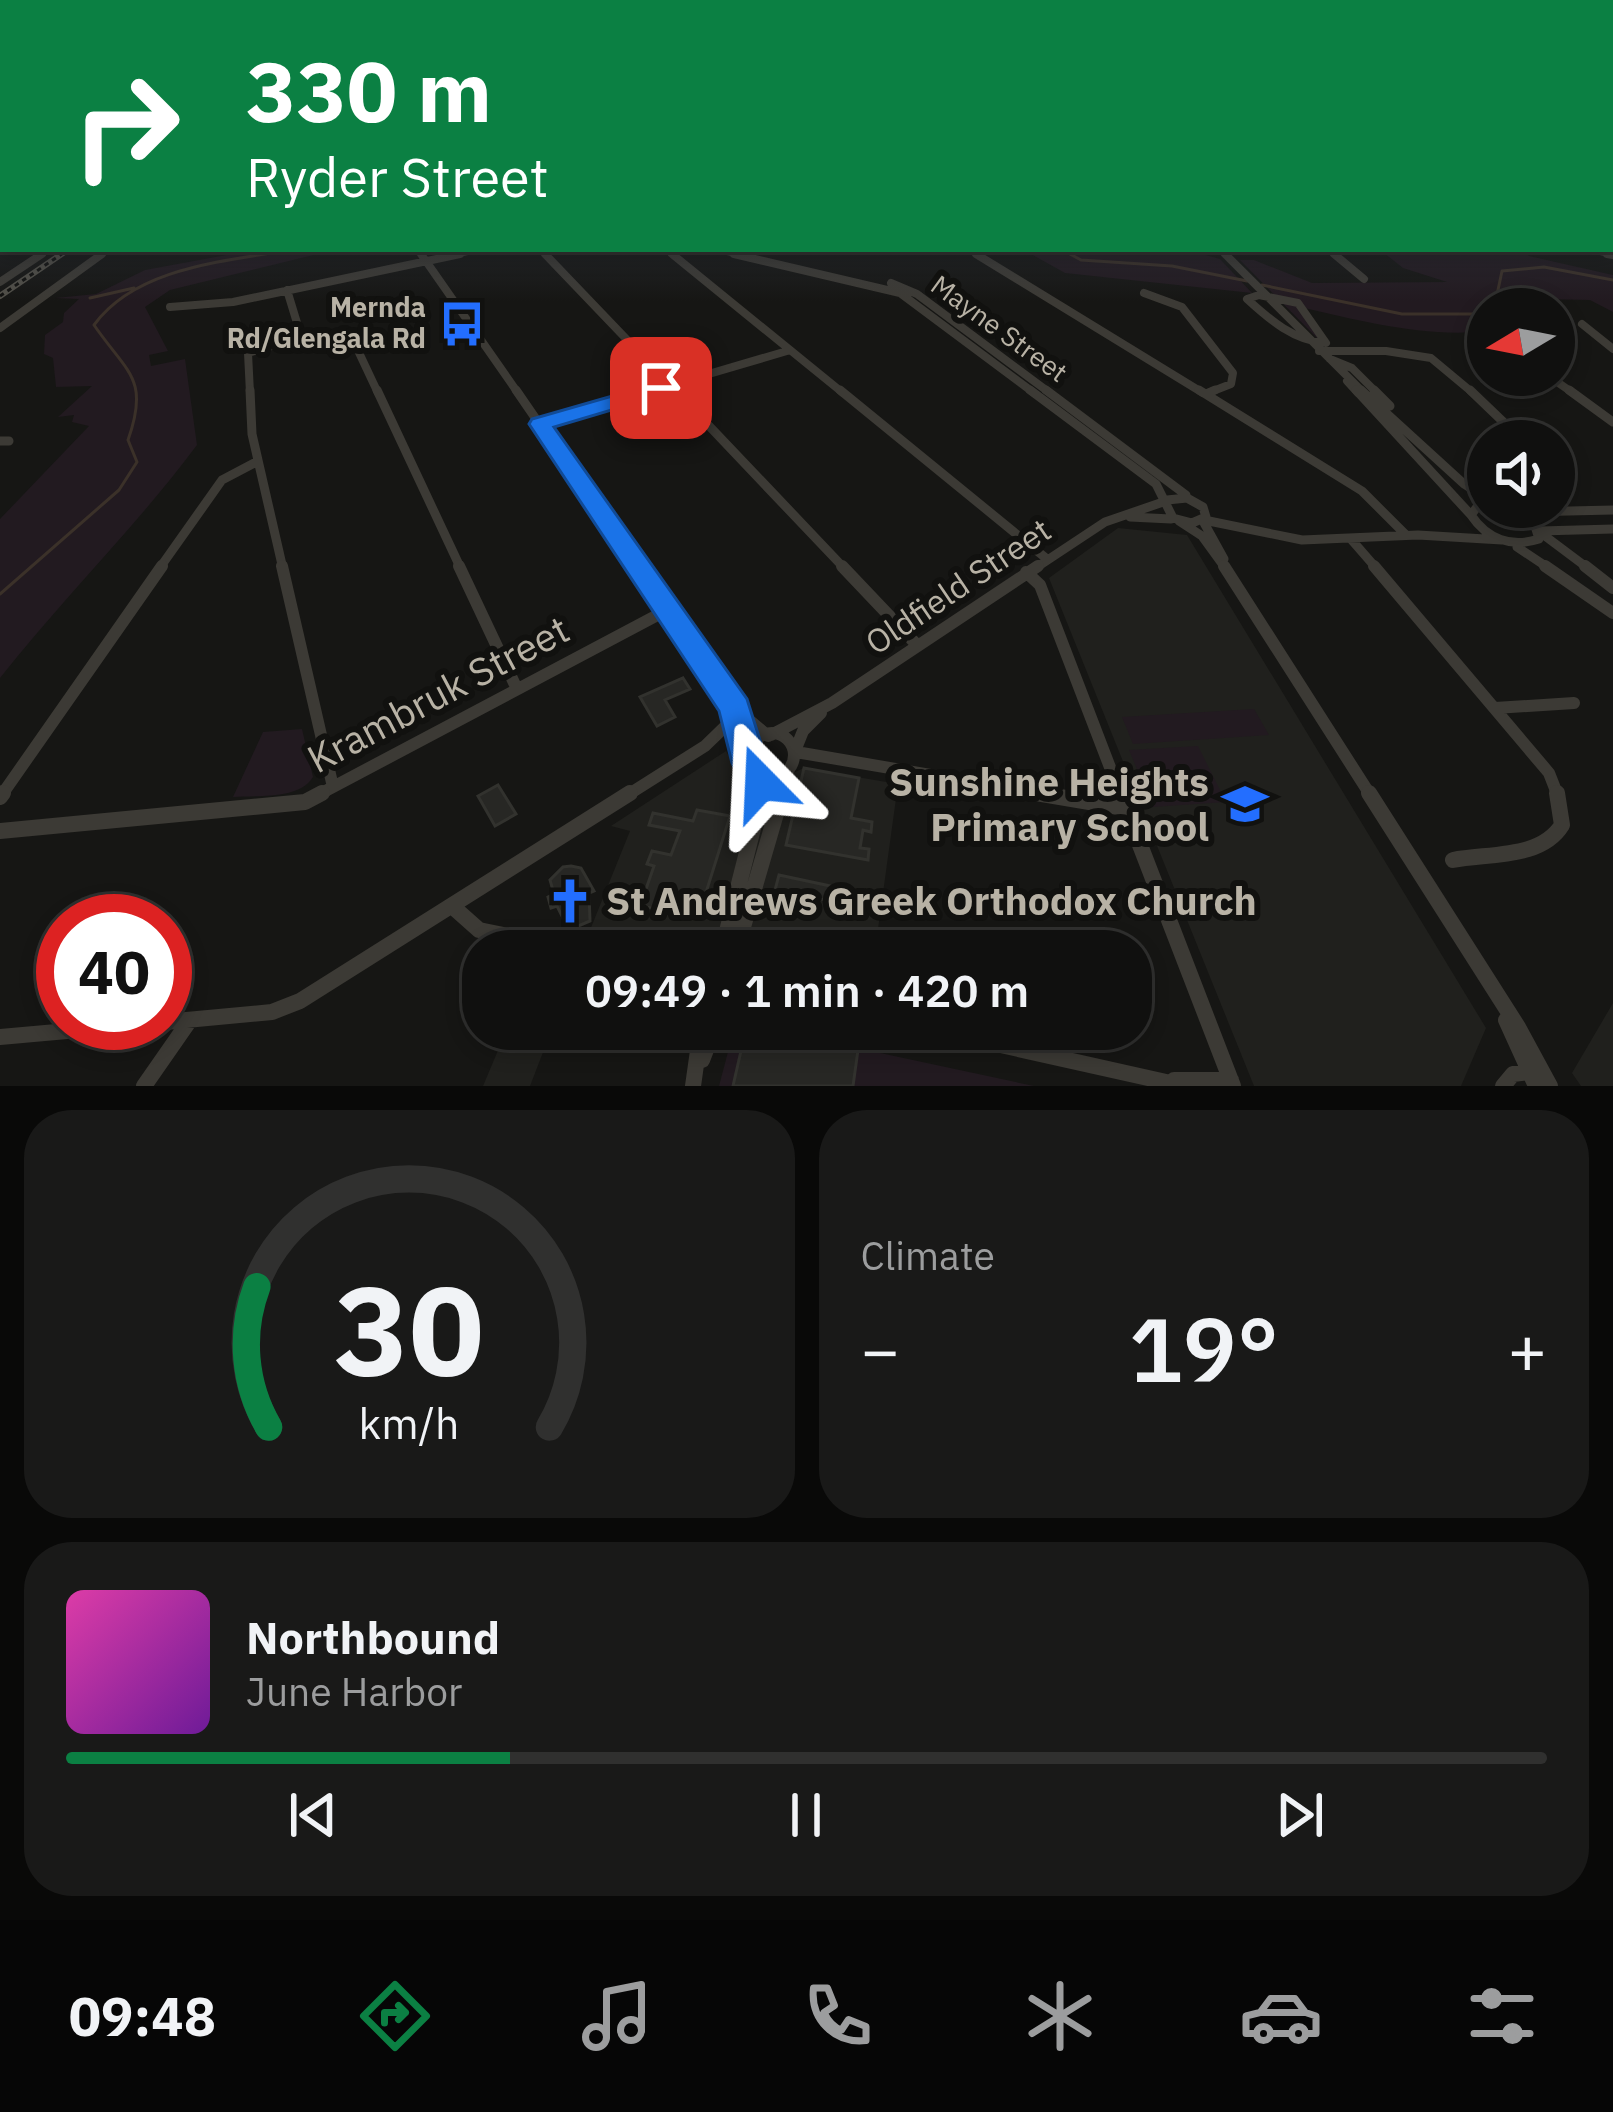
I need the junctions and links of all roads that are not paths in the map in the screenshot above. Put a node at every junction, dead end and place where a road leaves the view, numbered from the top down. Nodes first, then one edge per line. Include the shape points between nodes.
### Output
1 (44, 252) edge
2 (104, 252) edge
3 (420, 252) edge
4 (467, 252) edge
5 (544, 252) edge
6 (670, 252) edge
7 (744, 252) edge
8 (976, 252) edge
9 (1224, 252) edge
10 (1332, 252) edge
11 (426, 261) junction
12 (1364, 279) dead end
13 (0, 281) edge
14 (287, 290) junction
15 (1144, 292) dead end
16 (170, 308) dead end
17 (1277, 308) junction
18 (1582, 324) dead end
19 (0, 328) edge
20 (303, 332) junction
21 (1299, 336) junction
22 (1613, 349) edge
23 (785, 351) junction
24 (1322, 352) junction
25 (1344, 375) junction
26 (671, 385) junction
27 (1205, 394) junction
28 (1575, 395) edge
29 (1505, 420) edge
30 (1613, 422) edge
31 (540, 424) junction
32 (1433, 456) junction
33 (259, 463) junction
34 (1467, 485) edge
35 (1166, 500) junction
36 (1613, 510) edge
37 (1467, 511) edge
38 (1202, 512) junction
39 (1575, 512) edge
40 (1115, 518) junction
41 (1467, 518) edge
42 (1178, 520) junction
43 (1479, 528) edge
44 (1534, 528) edge
45 (1613, 529) edge
46 (1540, 532) junction
47 (1262, 533) junction
48 (1408, 535) junction
49 (1354, 537) junction
50 (1215, 538) junction
51 (1503, 541) junction
52 (1045, 560) junction
53 (1022, 575) junction
54 (1232, 578) junction
55 (1613, 588) edge
56 (667, 610) junction
57 (1613, 614) edge
58 (921, 642) junction
59 (517, 689) junction
60 (832, 703) junction
61 (1574, 703) dead end
62 (1495, 708) junction
63 (736, 712) junction
64 (770, 735) junction
65 (705, 746) junction
66 (793, 757) junction
67 (749, 758) junction
68 (337, 785) junction
69 (0, 797) edge
70 (1125, 808) junction
71 (5, 828) edge
72 (1453, 860) dead end
73 (452, 907) junction
74 (478, 930) edge
75 (728, 930) edge
76 (742, 930) edge
77 (192, 1020) edge
78 (36, 1034) edge
79 (0, 1037) edge
80 (169, 1050) edge
81 (698, 1050) edge
82 (706, 1050) edge
83 (1028, 1050) edge
84 (1160, 1078) junction
85 (694, 1080) edge
86 (1539, 1082) edge
87 (1232, 1083) edge
88 (144, 1086) edge
89 (1184, 1086) edge
90 (1503, 1086) edge

1 - 13 street
2 - 19 street
3 - 11 street
4 - 11 street
5 - 26 street
6 - 23 street
7 - 35 street, Mayne Street via 900,293 1156,484
7 - 38 street, Mayne Street via 905,286
8 - 27 street
9 - 17 street
10 - 12 street
11 - 14 street
11 - 31 street
14 - 16 street
14 - 20 street
15 - 27 street via 1182,307 1233,373 1233,382
17 - 21 street
17 - 24 street
18 - 22 street
20 - 33 street via 248,353
20 - 59 street via 354,342
21 - 24 street
21 - 24 street via 1248,297 1300,304 1326,340
23 - 26 street
23 - 52 street
24 - 25 street
24 - 29 street via 1435,360
24 - 32 street via 1355,370
25 - 32 street
25 - 37 street
26 - 31 street
26 - 58 street
27 - 48 street via 1362,490
28 - 30 street
31 - 56 street
32 - 34 street
33 - 68 street
33 - 69 street via 230,473
35 - 38 street
35 - 40 street, Oldfield Street
35 - 42 street, Mayne Street via 1166,512
36 - 39 street
38 - 42 street
38 - 47 street
38 - 50 street
40 - 42 street
40 - 52 street, Oldfield Street
41 - 48 street
42 - 54 street, Mayne Street via 1204,539
43 - 51 street
44 - 46 street
45 - 46 street
46 - 51 street via 1532,543
46 - 55 street
47 - 49 street
47 - 50 street
48 - 49 street
48 - 51 street
49 - 62 street
50 - 54 street
51 - 57 street
52 - 53 street, Oldfield Street
53 - 58 street, Oldfield Street
53 - 70 street via 1041,591
54 - 86 street via 1500,1006
56 - 59 street, Krambruk Street
56 - 63 street
58 - 60 street, Oldfield Street
59 - 68 street, Krambruk Street
60 - 64 street, Oldfield Street
60 - 66 street, Oldfield Street via 803,731
61 - 62 street
62 - 72 street via 1549,773 1561,796 1562,826 1548,844 1523,854
63 - 64 street
63 - 65 street
63 - 67 street
64 - 66 street via 785,738
64 - 67 street via 754,743
65 - 67 street via 725,740
65 - 73 street
66 - 67 street via 774,776
66 - 70 street
66 - 76 street
67 - 75 street via 762,802
68 - 71 street, Krambruk Street via 281,807
70 - 87 street
73 - 74 street
73 - 77 street via 285,1008
78 - 79 street
80 - 88 street
81 - 85 street
82 - 85 street
83 - 84 street
84 - 87 street
84 - 89 street
86 - 90 street via 1513,1074

